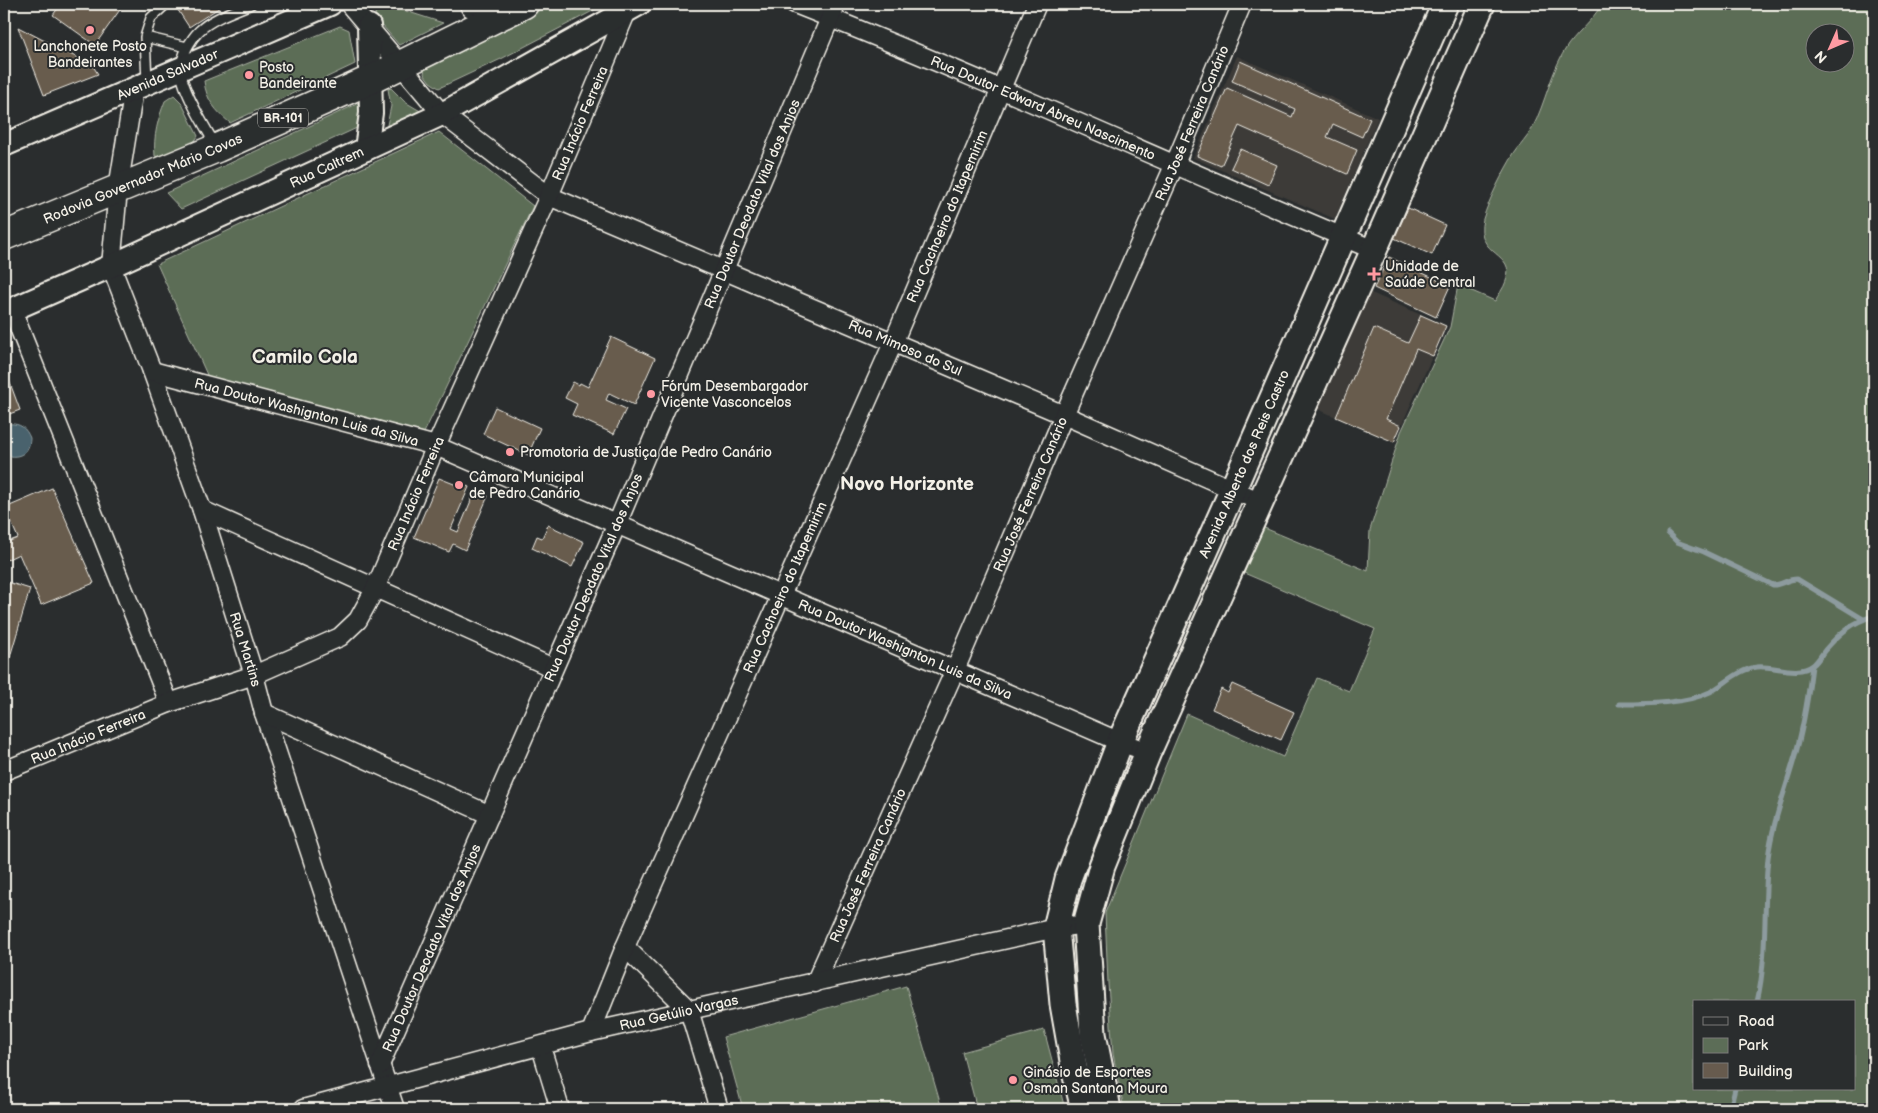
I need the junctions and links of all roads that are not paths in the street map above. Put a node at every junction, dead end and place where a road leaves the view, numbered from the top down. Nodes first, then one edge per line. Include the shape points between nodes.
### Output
1 (166, 4) edge
2 (251, 4) edge
3 (330, 4) edge
4 (349, 4) edge
5 (474, 4) edge
6 (795, 4) edge
7 (1037, 4) edge
8 (1242, 4) edge
9 (1445, 4) edge
10 (1482, 4) edge
11 (519, 7) edge
12 (633, 8) edge
13 (834, 11) edge
14 (369, 26) junction
15 (145, 37) junction
16 (187, 48) junction
17 (400, 66) junction
18 (180, 70) junction
19 (370, 80) junction
20 (140, 87) junction
21 (1000, 90) junction
22 (442, 114) junction
23 (4, 145) edge
24 (217, 148) junction
25 (366, 149) junction
26 (1174, 166) junction
27 (118, 189) junction
28 (549, 196) junction
29 (4, 236) edge
30 (1343, 238) junction
31 (1374, 250) junction
32 (111, 266) junction
33 (723, 270) junction
34 (8, 311) edge
35 (893, 343) junction
36 (152, 371) junction
37 (1064, 415) junction
38 (436, 446) junction
39 (1233, 489) junction
40 (1261, 502) junction
41 (202, 510) junction
42 (617, 524) junction
43 (375, 589) junction
44 (781, 595) junction
45 (553, 668) junction
46 (955, 670) junction
47 (254, 675) junction
48 (169, 703) junction
49 (264, 713) junction
50 (1120, 742) junction
51 (1148, 752) junction
52 (4, 771) edge
53 (490, 815) junction
54 (1086, 924) junction
55 (1056, 928) junction
56 (625, 947) junction
57 (815, 983) junction
58 (689, 1010) junction
59 (591, 1032) junction
60 (541, 1047) junction
61 (380, 1065) junction
62 (387, 1088) junction
63 (303, 1109) edge
64 (395, 1109) edge
65 (560, 1109) edge
66 (718, 1109) edge
67 (1084, 1109) edge
68 (1108, 1109) edge

1 - 15 lane via 151,18
2 - 16 lane via 200,30
3 - 18 street, Avenida Salvador
4 - 14 street, Rua Mimoso do Sul
5 - 11 highway
6 - 13 street, Rua Doutor Edward Abreu Nascimento
7 - 21 street, Rua Cachoeiro do Itapemirim
8 - 26 street, Rua José Ferreira Canário
9 - 30 main road, Avenida Alberto dos Reis Castro
10 - 31 main road
11 - 17 highway, Rodovia Governador Mário Covas / BR-101
12 - 22 street, Rua Caltrem
12 - 28 street, Rua Inácio Ferreira
13 - 21 street, Rua Doutor Edward Abreu Nascimento
13 - 33 street, Rua Doutor Deodato Vital dos Anjos
14 - 17 street, Rua Mimoso do Sul
14 - 19 street
15 - 16 lane
15 - 20 lane
16 - 18 lane
17 - 19 highway, Rodovia Governador Mário Covas / BR-101
17 - 22 street, Rua Mimoso do Sul
18 - 20 street, Avenida Salvador
18 - 24 lane via 199,118
19 - 24 highway, Rodovia Governador Mário Covas / BR-101
19 - 25 street via 371,113
20 - 23 street, Avenida Salvador
20 - 27 street, Rua Martins
21 - 26 street, Rua Doutor Edward Abreu Nascimento
21 - 35 street, Rua Cachoeiro do Itapemirim
22 - 25 street, Rua Caltrem
22 - 28 street, Rua Mimoso do Sul
24 - 27 highway, Rodovia Governador Mário Covas / BR-101
25 - 32 street, Rua Caltrem
26 - 30 street, Rua Doutor Edward Abreu Nascimento
26 - 37 street, Rua José Ferreira Canário
27 - 29 highway, Rodovia Governador Mário Covas / BR-101
27 - 32 street, Rua Martins
28 - 33 street, Rua Mimoso do Sul
28 - 38 street, Rua Inácio Ferreira
30 - 31 street, Rua Doutor Edward Abreu Nascimento
30 - 39 main road, Avenida Alberto dos Reis Castro
31 - 40 main road
32 - 34 street, Rua Caltrem
32 - 36 street, Rua Martins
33 - 35 street, Rua Mimoso do Sul
33 - 42 street, Rua Doutor Deodato Vital dos Anjos
34 - 48 street
35 - 37 street, Rua Mimoso do Sul
35 - 44 street, Rua Cachoeiro do Itapemirim
36 - 38 street, Rua Doutor Washignton Luis da Silva
36 - 41 street, Rua Martins
37 - 39 street, Rua Mimoso do Sul
37 - 46 street, Rua José Ferreira Canário
38 - 42 street, Rua Doutor Washignton Luis da Silva
38 - 43 street, Rua Inácio Ferreira
39 - 40 street, Rua Mimoso do Sul
39 - 50 main road, Avenida Alberto dos Reis Castro
40 - 51 main road
41 - 43 street
41 - 47 street, Rua Martins
42 - 44 street, Rua Doutor Washignton Luis da Silva
42 - 45 street, Rua Doutor Deodato Vital dos Anjos
43 - 45 street
43 - 47 street, Rua Inácio Ferreira via 358,620 340,637
44 - 46 street, Rua Doutor Washignton Luis da Silva
44 - 56 street, Rua Cachoeiro do Itapemirim
45 - 53 street, Rua Doutor Deodato Vital dos Anjos
46 - 50 street, Rua Doutor Washignton Luis da Silva
46 - 57 street, Rua José Ferreira Canário
47 - 48 street, Rua Inácio Ferreira
47 - 49 street, Rua Martins
48 - 52 street, Rua Inácio Ferreira
49 - 53 street
49 - 61 street, Rua Martins
50 - 51 street, Rua Doutor Washignton Luis da Silva
50 - 55 main road, Avenida Alberto dos Reis Castro via 1068,879
51 - 54 main road via 1102,866
53 - 61 street, Rua Doutor Deodato Vital dos Anjos
54 - 55 street, Rua Getúlio Vargas
54 - 68 main road via 1093,1034
55 - 57 street, Rua Getúlio Vargas
55 - 67 main road, Avenida Alberto dos Reis Castro via 1063,1004
56 - 58 street
56 - 59 street, Rua Cachoeiro do Itapemirim
57 - 58 street, Rua Getúlio Vargas
58 - 59 street, Rua Getúlio Vargas
58 - 66 street
59 - 60 street, Rua Getúlio Vargas
60 - 62 street, Rua Getúlio Vargas
60 - 65 street
61 - 62 street, Rua Martins
62 - 63 street, Rua Getúlio Vargas
62 - 64 street, Rua Martins

